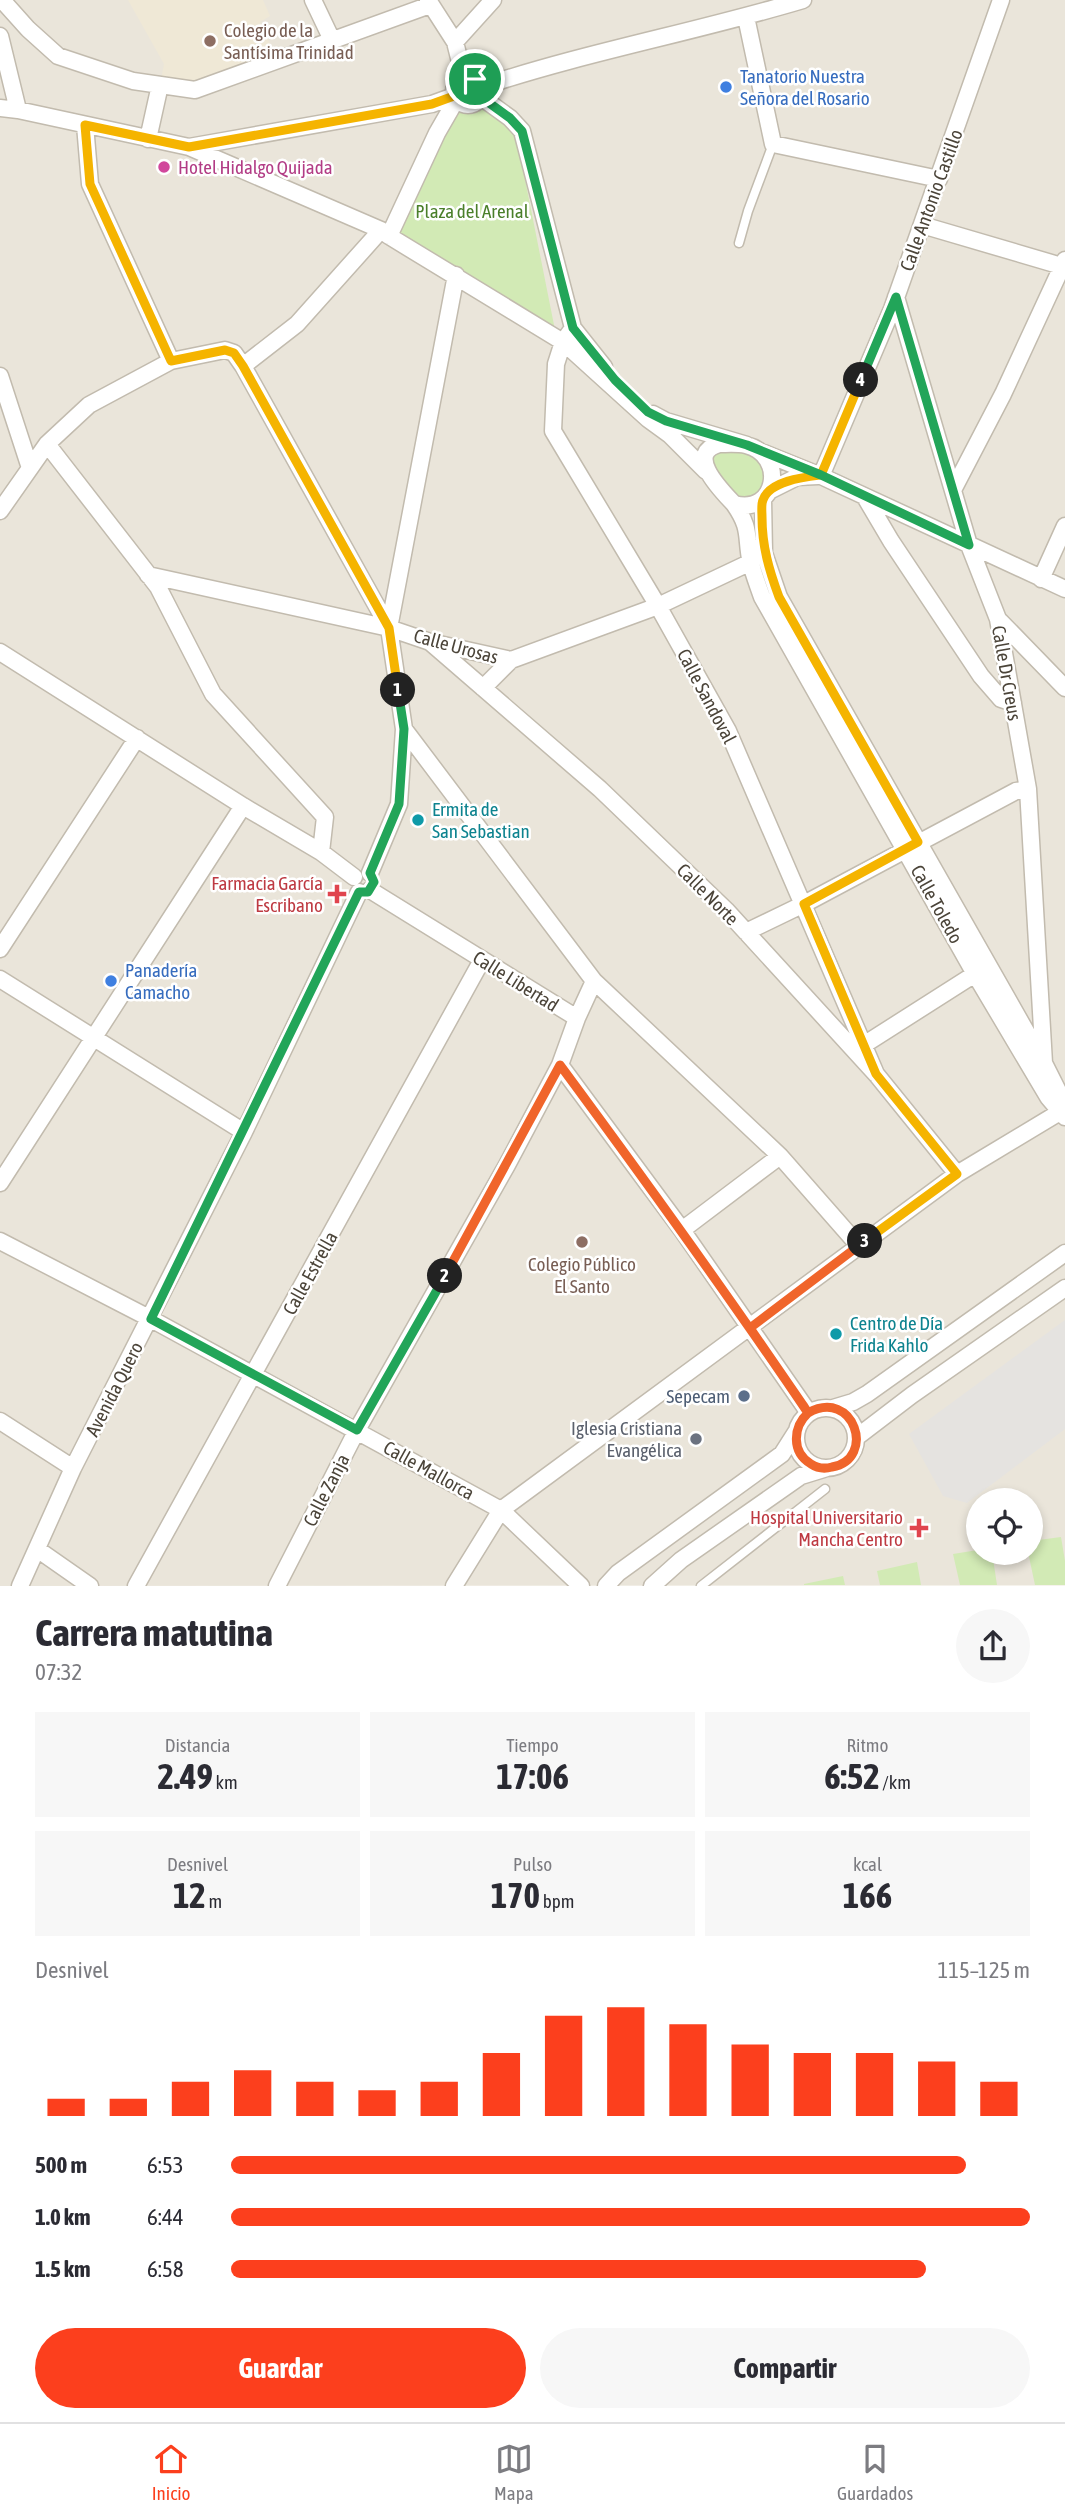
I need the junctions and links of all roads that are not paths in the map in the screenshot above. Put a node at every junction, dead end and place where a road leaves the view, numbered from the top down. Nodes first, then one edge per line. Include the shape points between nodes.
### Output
1 (2, 0) edge
2 (313, 0) edge
3 (493, 0) edge
4 (803, 0) edge
5 (1001, 0) edge
6 (429, 3) edge
7 (746, 17) junction
8 (0, 36) edge
9 (332, 40) junction
10 (455, 42) junction
11 (464, 78) junction
12 (160, 85) junction
13 (481, 92) junction
14 (455, 98) junction
15 (432, 104) junction
16 (0, 108) edge
17 (18, 110) junction
18 (85, 125) junction
19 (437, 133) junction
20 (148, 139) junction
21 (773, 144) junction
22 (189, 147) junction
23 (939, 179) junction
24 (922, 225) junction
25 (385, 233) junction
26 (739, 243) dead end
27 (1064, 265) edge
28 (456, 275) junction
29 (896, 297) junction
30 (568, 335) junction
31 (171, 361) junction
32 (243, 366) junction
33 (0, 376) edge
34 (47, 444) junction
35 (753, 448) junction
36 (30, 468) junction
37 (706, 471) junction
38 (821, 475) junction
39 (953, 490) junction
40 (767, 494) junction
41 (865, 496) junction
42 (734, 504) junction
43 (0, 512) edge
44 (1065, 526) edge
45 (969, 545) junction
46 (751, 562) junction
47 (148, 575) junction
48 (1041, 579) junction
49 (1065, 589) edge
50 (658, 606) junction
51 (998, 619) junction
52 (389, 628) junction
53 (430, 642) junction
54 (0, 652) edge
55 (511, 660) junction
56 (484, 688) junction
57 (1065, 688) edge
58 (1013, 703) junction
59 (404, 729) junction
60 (137, 738) junction
61 (1028, 789) junction
62 (243, 806) junction
63 (912, 845) junction
64 (321, 852) junction
65 (361, 886) junction
66 (804, 904) junction
67 (746, 932) junction
68 (0, 949) edge
69 (482, 960) junction
70 (975, 974) junction
71 (0, 979) edge
72 (594, 981) junction
73 (577, 1018) junction
74 (94, 1037) junction
75 (862, 1046) junction
76 (1044, 1063) junction
77 (560, 1065) junction
78 (876, 1074) junction
79 (1064, 1113) edge
80 (244, 1132) junction
81 (780, 1156) junction
82 (957, 1174) junction
83 (0, 1183) edge
84 (682, 1230) junction
85 (0, 1241) edge
86 (859, 1246) junction
87 (1065, 1253) edge
88 (1065, 1288) edge
89 (151, 1319) junction
90 (750, 1328) junction
91 (254, 1375) junction
92 (833, 1408) junction
93 (808, 1413) junction
94 (0, 1421) edge
95 (357, 1430) junction
96 (796, 1432) junction
97 (857, 1437) junction
98 (73, 1468) junction
99 (827, 1468) junction
100 (825, 1489) dead end
101 (501, 1510) junction
102 (37, 1549) junction
103 (20, 1586) edge
104 (90, 1586) edge
105 (136, 1586) edge
106 (276, 1586) edge
107 (454, 1586) edge
108 (581, 1586) edge
109 (606, 1586) edge
110 (652, 1586) edge
111 (701, 1586) edge

1 - 12 street via 58,56 133,81
2 - 9 street
3 - 10 street
4 - 7 street
5 - 23 street, Calle Antonio Castillo
6 - 9 street
6 - 10 street
7 - 13 street via 528,71
7 - 21 street
8 - 17 street
9 - 12 street via 195,90
10 - 11 street
11 - 13 street via 475,79
11 - 14 street via 454,87
12 - 20 street
13 - 14 street via 475,103 467,106
13 - 30 street via 522,131
14 - 15 street
14 - 19 street
15 - 19 street
15 - 22 street
16 - 17 street
17 - 18 street
18 - 20 street
18 - 31 street via 90,184
19 - 25 street
20 - 22 street
21 - 23 street
21 - 26 lane
22 - 25 street
23 - 24 street, Calle Antonio Castillo
24 - 27 street
24 - 29 street, Calle Antonio Castillo
25 - 28 street
25 - 32 street via 297,324
27 - 39 street
28 - 30 street
28 - 52 street
29 - 38 street, Calle Antonio Castillo
29 - 39 street, Calle Dr Creus
30 - 35 street via 648,412
30 - 37 street via 648,419
30 - 50 street, Calle Sandoval via 556,364 553,431
31 - 32 street via 225,350 234,353
31 - 34 street via 89,405
32 - 52 street
33 - 36 street
34 - 36 street
34 - 47 street
35 - 37 street via 712,446 704,459
35 - 38 street
35 - 40 street via 771,467
36 - 43 street
37 - 42 street
38 - 40 street via 797,477
38 - 41 street
39 - 45 street, Calle Dr Creus
40 - 42 street via 750,506
40 - 63 street, Calle Toledo via 764,553 779,597
41 - 45 street
41 - 58 street via 981,676 1000,699
42 - 46 street, Calle Toledo via 749,531
44 - 48 street
45 - 48 street
45 - 51 street, Calle Dr Creus
46 - 50 street, Calle Urosas
46 - 63 street, Calle Toledo via 762,597
47 - 52 street, Calle Urosas
47 - 64 street via 213,694 324,817
48 - 49 street
50 - 55 street, Calle Urosas
50 - 66 street, Calle Sandoval via 728,731
51 - 57 street
51 - 58 street, Calle Dr Creus
52 - 53 street, Calle Urosas
52 - 59 street
53 - 55 street, Calle Urosas
53 - 56 street, Calle Norte
54 - 60 street, Calle Libertad
55 - 56 street
56 - 67 street, Calle Norte via 600,789
58 - 61 street, Calle Dr Creus
59 - 65 street via 399,804 370,873 374,882
59 - 72 street
60 - 62 street, Calle Libertad
60 - 68 street
61 - 63 street
61 - 76 street, Calle Dr Creus
62 - 64 street, Calle Libertad
62 - 74 street
63 - 66 street
63 - 70 street, Calle Toledo
63 - 76 street, Calle Toledo
64 - 65 street, Calle Libertad
65 - 69 street, Calle Libertad
65 - 80 street, Avenida Quero
66 - 67 street
66 - 75 street, Calle Sandoval
67 - 78 street, Calle Norte
69 - 73 street, Calle Libertad
69 - 91 street, Calle Estrella
70 - 75 street
70 - 79 street, Calle Toledo via 1048,1097
71 - 74 street
72 - 73 street
72 - 81 street
73 - 77 street, Calle Libertad
74 - 80 street
74 - 83 street
75 - 78 street, Calle Sandoval
76 - 79 street, Calle Toledo
77 - 84 street
77 - 95 street, Calle Zanja
78 - 82 street, Calle Norte
79 - 82 street
80 - 89 street, Avenida Quero
81 - 84 street
81 - 86 street
82 - 86 street
84 - 90 street
85 - 89 street, Calle Mallorca
86 - 90 street
87 - 92 street via 867,1394
88 - 97 street
89 - 91 street, Calle Mallorca
89 - 98 street, Avenida Quero
90 - 93 street
90 - 101 street
91 - 95 street, Calle Mallorca
91 - 105 street, Calle Estrella
92 - 93 street
92 - 97 street via 852,1421
93 - 96 street
94 - 98 street
95 - 101 street, Calle Mallorca
95 - 106 street, Calle Zanja
96 - 99 street via 803,1457
96 - 109 street via 782,1454
97 - 99 street via 852,1455
98 - 102 street, Avenida Quero
99 - 110 street via 801,1476 681,1560
100 - 111 lane
101 - 107 street
101 - 108 street, Calle Mallorca
102 - 103 street, Avenida Quero
102 - 104 street

